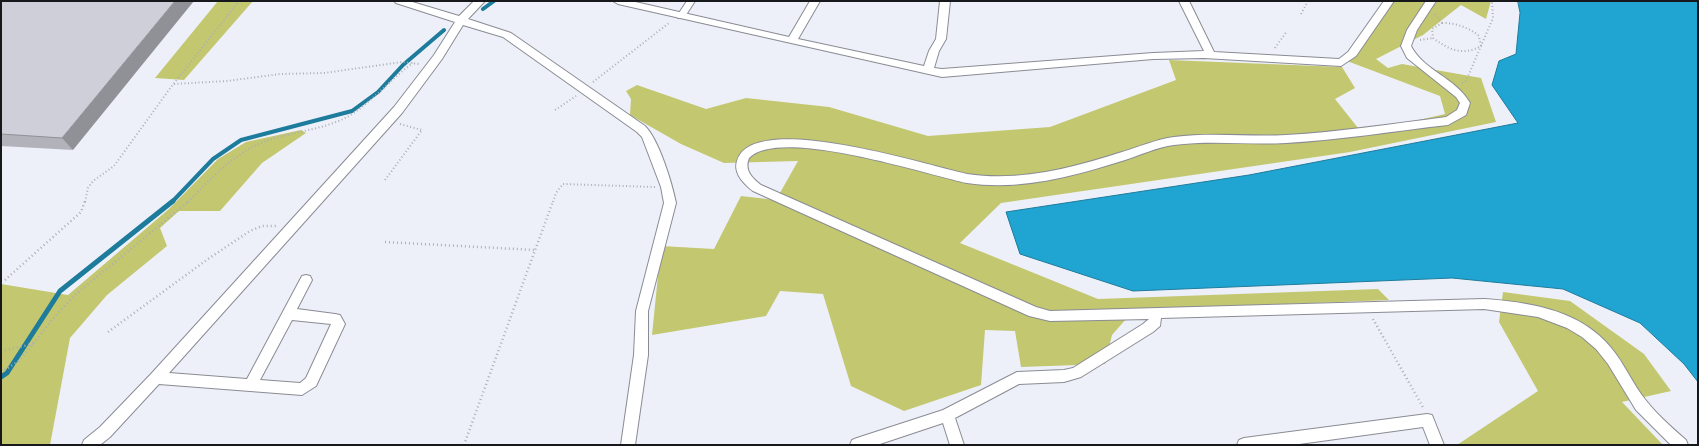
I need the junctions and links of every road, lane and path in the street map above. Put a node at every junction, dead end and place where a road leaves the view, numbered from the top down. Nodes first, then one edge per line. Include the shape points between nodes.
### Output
1 (239, 1) edge
2 (399, 1) edge
3 (480, 1) edge
4 (618, 1) edge
5 (691, 1) edge
6 (815, 1) edge
7 (944, 1) edge
8 (1184, 1) edge
9 (1308, 1) edge
10 (1389, 1) edge
11 (1431, 1) edge
12 (1492, 1) edge
13 (1301, 14) dead end
14 (678, 15) junction
15 (461, 20) junction
16 (1287, 31) dead end
17 (792, 41) junction
18 (1481, 46) junction
19 (1204, 55) junction
20 (1272, 60) junction
21 (413, 63) junction
22 (433, 63) junction
23 (928, 69) junction
24 (1466, 81) dead end
25 (173, 84) junction
26 (585, 89) junction
27 (555, 110) dead end
28 (388, 121) junction
29 (385, 180) dead end
30 (667, 187) junction
31 (282, 227) dead end
32 (385, 242) dead end
33 (536, 250) junction
34 (5, 280) dead end
35 (306, 280) dead end
36 (1366, 307) junction
37 (290, 314) junction
38 (1155, 314) junction
39 (108, 332) dead end
40 (33, 344) junction
41 (1, 351) edge
42 (1, 372) edge
43 (156, 378) junction
44 (250, 386) junction
45 (947, 415) junction
46 (1428, 420) junction
47 (89, 445) edge
48 (464, 445) edge
49 (628, 445) edge
50 (857, 445) edge
51 (957, 445) edge
52 (1244, 445) edge
53 (1437, 445) edge
54 (1681, 445) edge

1 - 25 path
2 - 15 street
3 - 15 street
4 - 14 street
5 - 14 street
6 - 17 street
7 - 23 street via 941,39
8 - 19 street via 1209,49 1209,53
9 - 13 path
10 - 20 street via 1352,54 1341,63
11 - 38 street via 1408,38 1406,48 1415,62 1463,97 1462,113 1448,121 1285,139 1198,138 1170,141 1070,170 1021,181 992,182 858,151 811,144 765,144 756,147 744,157 742,175 757,188 1034,312 1050,316
12 - 18 path via 1493,18
14 - 17 street
14 - 26 path
15 - 22 street
15 - 26 street via 507,35
16 - 20 path via 1271,54
17 - 23 street
18 - 18 path via 1479,36 1470,28 1455,23 1442,23 1432,29 1433,38 1458,53 1473,51
18 - 24 path
19 - 20 street
19 - 23 street via 1153,56 942,73
21 - 22 path
21 - 25 path via 402,62 324,73 280,74 227,81
21 - 40 path via 349,116 337,122 271,139 254,146 220,169 183,207 76,294
22 - 28 street
25 - 34 path via 114,166 100,174 88,188 81,212
26 - 27 path
26 - 30 street via 642,128
28 - 29 path via 422,130
28 - 43 street
30 - 33 path via 563,184 556,193
30 - 49 street via 670,203 642,310 641,355
31 - 39 path via 262,226 250,231
32 - 33 path
33 - 48 path
35 - 37 street
36 - 38 street
36 - 46 path
36 - 54 street via 1484,304 1516,306 1546,313 1592,337 1612,359 1645,410
37 - 44 street
37 - 44 street via 335,319 338,324 310,382 302,389
38 - 45 street via 1155,322 1148,328 1076,373 1017,378
40 - 41 path
40 - 42 path via 19,361
43 - 44 street
43 - 47 street via 105,432
45 - 50 street
45 - 51 street
46 - 52 street
46 - 53 street

